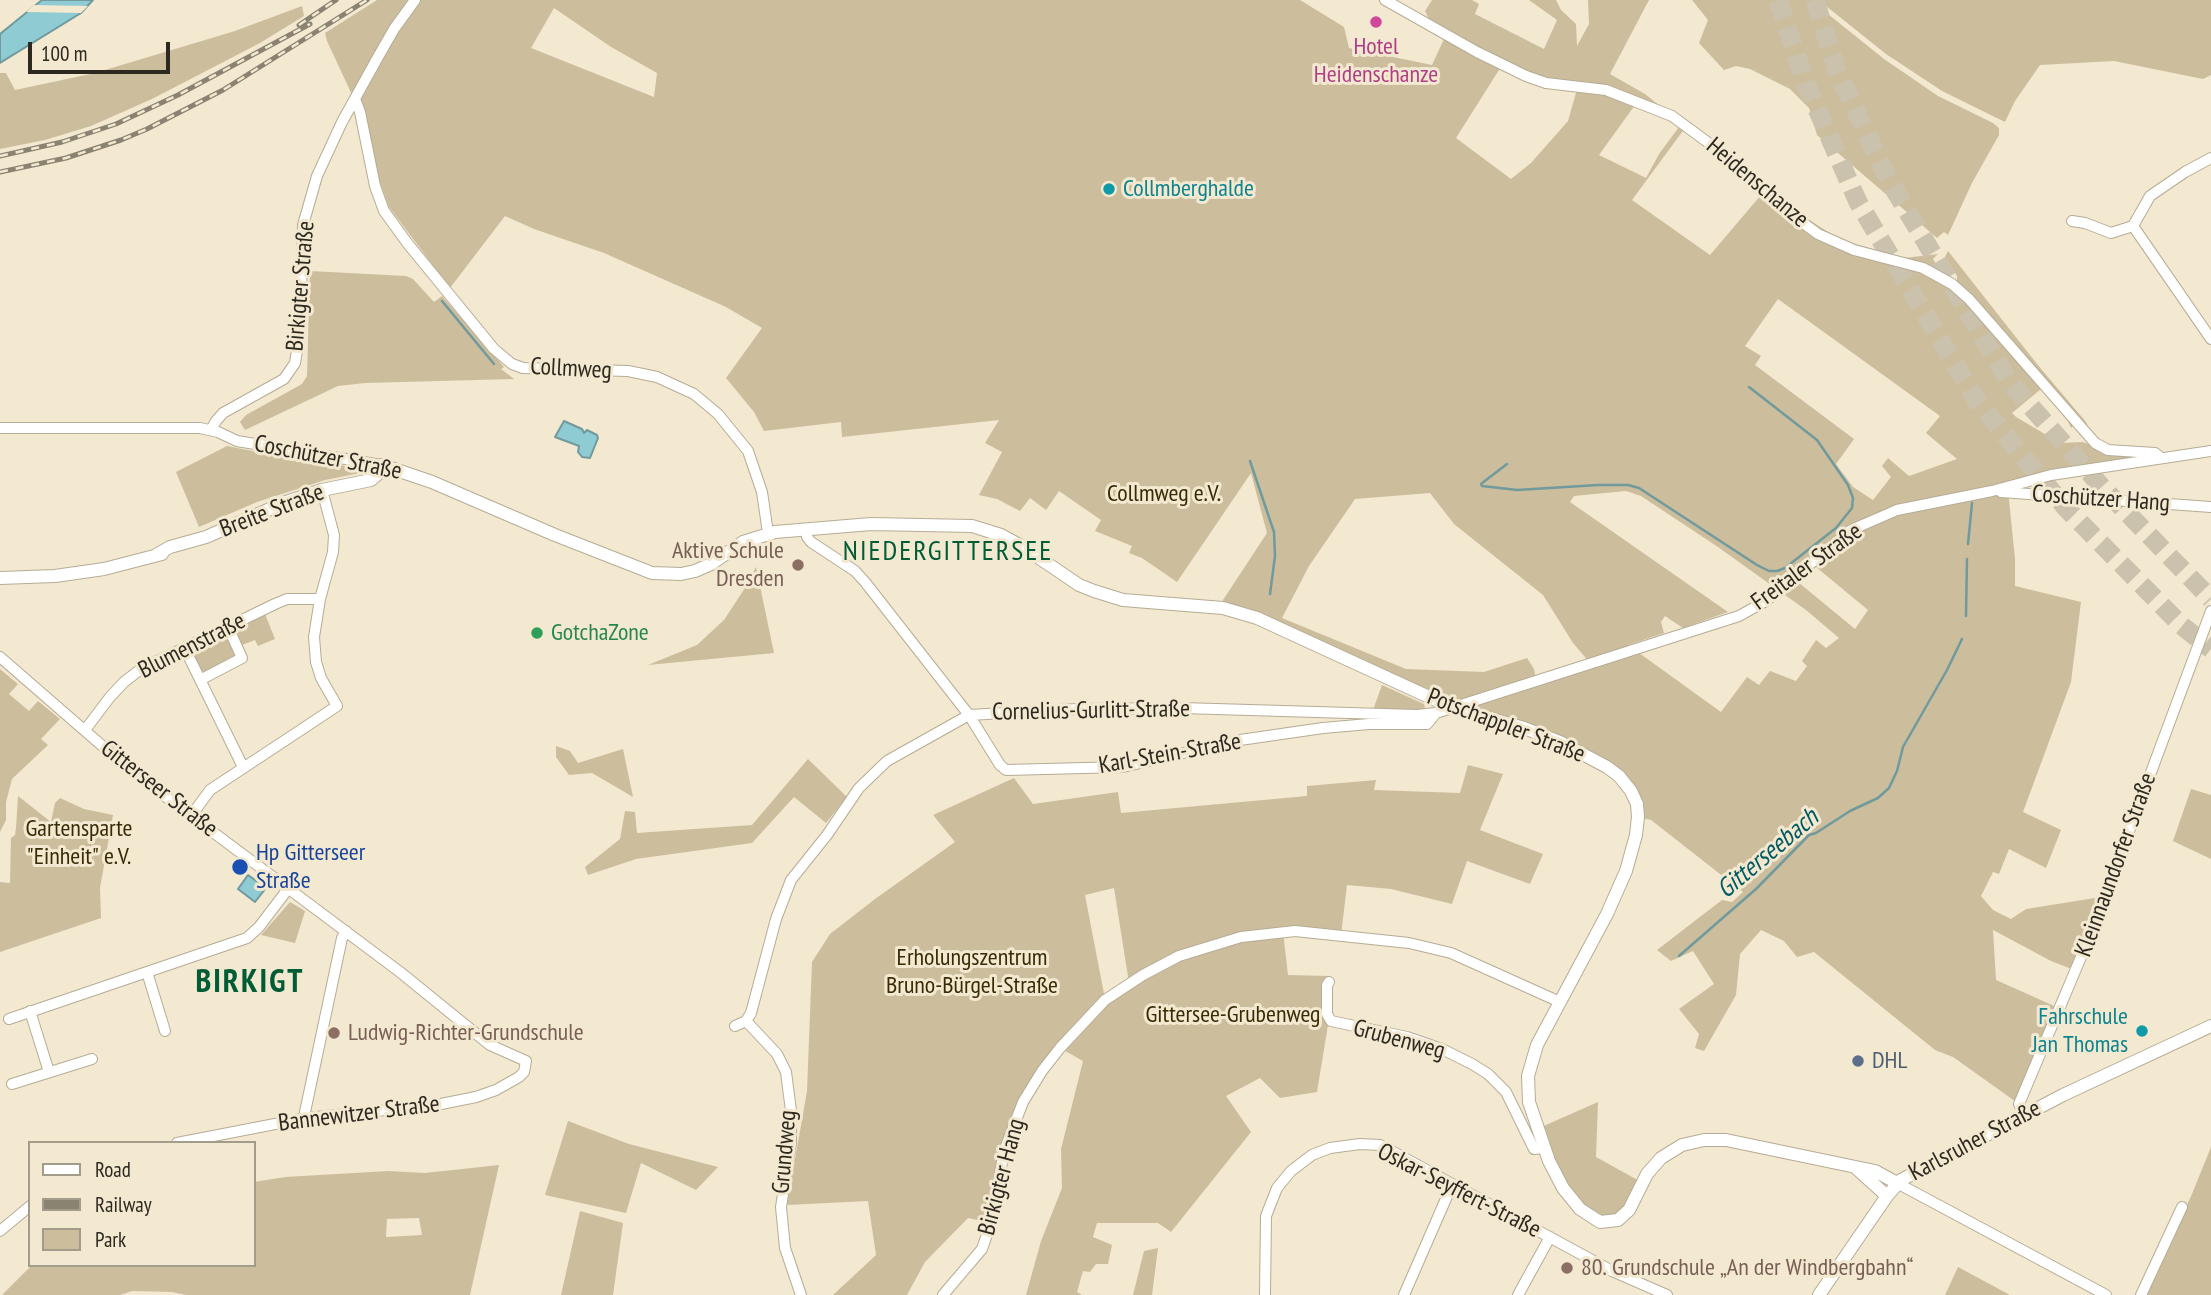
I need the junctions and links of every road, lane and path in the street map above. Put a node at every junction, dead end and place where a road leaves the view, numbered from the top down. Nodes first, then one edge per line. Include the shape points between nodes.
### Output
1 (415, 0) edge
2 (1385, 0) edge
3 (355, 99) junction
4 (2211, 158) edge
5 (2072, 221) dead end
6 (2133, 226) junction
7 (2211, 339) edge
8 (0, 428) edge
9 (211, 430) junction
10 (2211, 450) edge
11 (2161, 457) junction
12 (382, 465) junction
13 (322, 490) junction
14 (1992, 491) junction
15 (2211, 507) edge
16 (806, 529) junction
17 (762, 535) junction
18 (0, 578) edge
19 (320, 599) junction
20 (2210, 618) edge
21 (228, 627) junction
22 (185, 649) junction
23 (0, 657) edge
24 (200, 680) junction
25 (1453, 708) junction
26 (1436, 713) junction
27 (969, 715) junction
28 (85, 730) junction
29 (243, 766) junction
30 (191, 816) junction
31 (288, 888) junction
32 (346, 931) junction
33 (147, 972) junction
34 (1329, 982) dead end
35 (1560, 1002) junction
36 (30, 1011) junction
37 (9, 1018) dead end
38 (746, 1021) junction
39 (735, 1026) dead end
40 (2211, 1026) edge
41 (165, 1031) dead end
42 (92, 1059) dead end
43 (526, 1061) joint
44 (48, 1072) junction
45 (12, 1084) dead end
46 (2026, 1114) junction
47 (306, 1118) junction
48 (187, 1141) edge
49 (1544, 1148) junction
50 (1856, 1168) junction
51 (1897, 1183) junction
52 (1452, 1185) junction
53 (1887, 1196) junction
54 (2182, 1207) dead end
55 (28, 1208) edge
56 (0, 1231) edge
57 (1550, 1237) junction
58 (1646, 1291) edge
59 (801, 1295) edge
60 (943, 1295) edge
61 (1265, 1295) edge
62 (1404, 1295) edge
63 (1518, 1295) edge
64 (1667, 1295) edge
65 (1819, 1295) edge
66 (2106, 1295) edge
67 (2141, 1295) edge

1 - 3 street, Birkigter Straße
2 - 11 street, Heidenschanze via 1526,76 1606,90 1672,116 1818,234 1854,250 1923,268 1952,284 2095,443 2108,450
3 - 9 street, Birkigter Straße via 321,167 303,225 295,363 284,379 223,413
3 - 17 street, Collmweg via 384,211 494,349 523,368 628,371 694,394 718,414 748,451 762,492
4 - 6 street via 2150,196
5 - 6 street via 2111,233
6 - 7 street
8 - 9 street, Coschützer Straße
9 - 12 street, Coschützer Straße via 260,446
10 - 11 street, Freitaler Straße
11 - 14 street, Freitaler Straße via 2051,475
12 - 13 street, Breite Straße via 371,480
12 - 17 street, Coschützer Straße via 652,573 695,571
13 - 18 street, Breite Straße via 177,552 104,569
13 - 19 street via 334,535
14 - 15 street, Coschützer Hang
14 - 25 street, Freitaler Straße via 1897,510 1851,530 1766,601 1739,616
16 - 17 street, Potschappler Straße
16 - 25 street, Potschappler Straße via 931,524 987,530 1094,591 1124,600 1223,608 1257,618
16 - 27 street, Karl-Stein-Straße via 811,542 862,579
19 - 21 street, Blumenstraße via 287,599
19 - 29 street via 314,637 316,662 337,706
20 - 46 street, Kleinnaundorfer Straße via 2092,932 2019,1104
21 - 22 street, Blumenstraße
21 - 24 street via 242,658
22 - 24 street
22 - 28 street, Blumenstraße via 124,682
23 - 28 street, Gitterseer Straße
24 - 29 street
25 - 26 street, Cornelius-Gurlitt-Straße
25 - 35 street, Potschappler Straße via 1574,748 1619,776 1635,797 1637,828 1626,871
26 - 27 street, Cornelius-Gurlitt-Straße via 1170,708
26 - 27 street, Karl-Stein-Straße via 1427,724 1323,728 1240,740 1123,767 1015,771 1000,765
27 - 38 street, Cornelius-Gurlitt-Straße via 887,761 859,788 796,873 778,913
28 - 30 street, Gitterseer Straße
29 - 30 street via 210,790
30 - 31 street, Gitterseer Straße
31 - 32 street, Gitterseer Straße
31 - 33 street via 260,927 247,937
32 - 43 street, Gitterseer Straße via 490,1045
32 - 47 street
33 - 36 street
33 - 41 street
34 - 49 street, Grubenweg via 1327,1014 1331,1021 1417,1040 1472,1064 1506,1092 1534,1149
35 - 49 street, Potschappler Straße via 1536,1045 1528,1076 1529,1102
35 - 60 street, Birkigter Hang via 1475,962 1409,943 1295,932 1241,937 1179,956 1117,991 1082,1023 1042,1071 1018,1113 1004,1151 985,1243
36 - 37 street
36 - 44 street
38 - 39 street
38 - 59 street, Grundweg via 777,1054 786,1072 791,1143 781,1208 785,1248
40 - 46 street, Karlsruher Straße
42 - 44 street
43 - 47 street, Bannewitzer Straße via 519,1077 477,1097
44 - 45 street
46 - 51 street, Karlsruher Straße
47 - 48 street, Bannewitzer Straße
49 - 50 street, Potschappler Straße via 1570,1198 1590,1217 1606,1223 1629,1210 1654,1165 1693,1142 1726,1140
50 - 51 street, Potschappler Straße via 1880,1172
50 - 53 street, Potschappler Straße
51 - 53 street, Karlsruher Straße
51 - 66 street
52 - 57 street, Oskar-Seyffert-Straße
52 - 61 street, Oskar-Seyffert-Straße via 1380,1145 1340,1146 1312,1155 1287,1175 1270,1201
52 - 62 street
53 - 65 street, Karlsruher Straße
54 - 67 street
55 - 56 street
57 - 58 street, Oskar-Seyffert-Straße
57 - 63 street
58 - 64 street, Oskar-Seyffert-Straße

